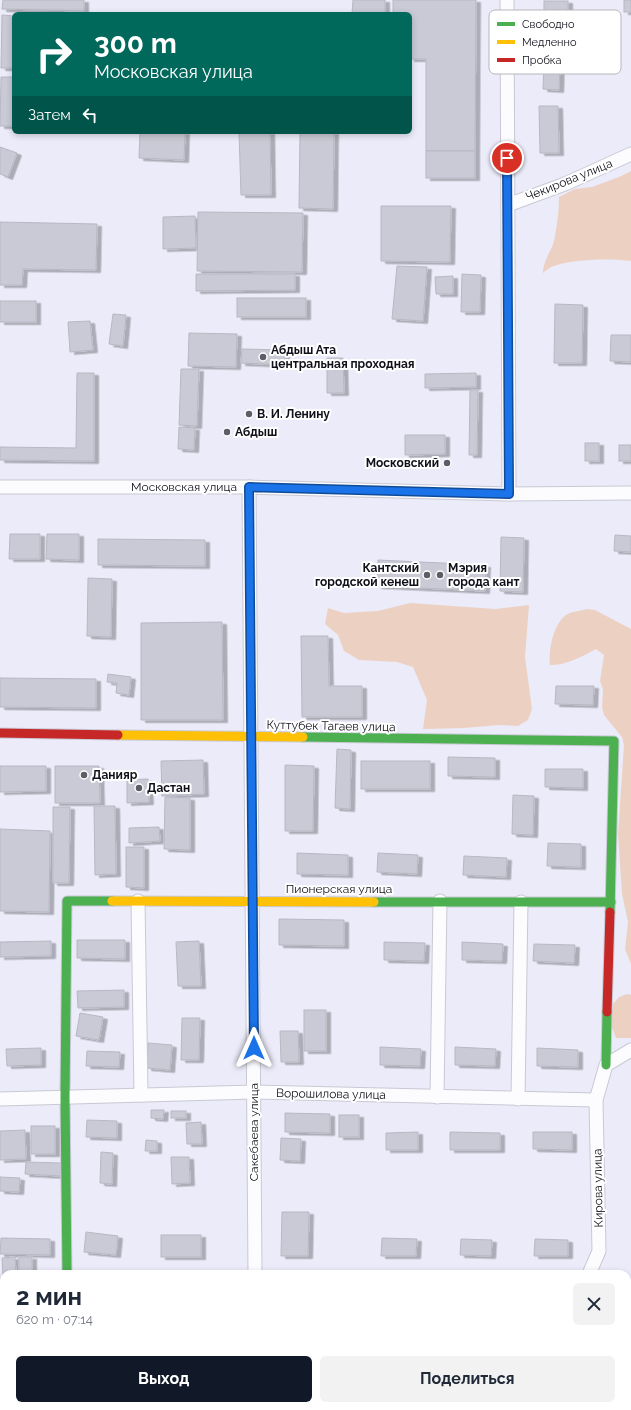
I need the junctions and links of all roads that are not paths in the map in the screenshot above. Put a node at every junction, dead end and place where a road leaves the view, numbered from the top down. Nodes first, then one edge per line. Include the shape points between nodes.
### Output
1 (506, 0) edge
2 (506, 10) edge
3 (507, 74) edge
4 (631, 154) edge
5 (508, 205) junction
6 (0, 487) edge
7 (249, 487) junction
8 (631, 493) edge
9 (509, 494) junction
10 (0, 733) edge
11 (251, 737) junction
12 (252, 900) junction
13 (138, 901) junction
14 (440, 901) junction
15 (521, 902) junction
16 (611, 902) junction
17 (631, 1050) edge
18 (606, 1066) junction
19 (254, 1092) junction
20 (141, 1095) junction
21 (65, 1097) junction
22 (437, 1097) junction
23 (0, 1099) edge
24 (518, 1099) junction
25 (596, 1100) junction
26 (66, 1270) edge
27 (255, 1270) edge
28 (591, 1270) edge

1 - 2 street, Чекирова улица
3 - 5 street, Чекирова улица
4 - 5 street, Чекирова улица via 565,184
5 - 9 street, Чекирова улица
6 - 7 street, Московская улица
7 - 9 street, Московская улица
7 - 11 street, Сакебаева улица
8 - 9 street, Московская улица
10 - 11 street, Куттубек Тагаев улица
11 - 12 street, Сакебаева улица
11 - 16 street, Куттубек Тагаев улица via 614,741
12 - 13 street, Пионерская улица
12 - 14 street, Пионерская улица
12 - 19 street, Сакебаева улица
13 - 20 street
13 - 21 street, Пионерская улица via 67,901
14 - 15 street, Пионерская улица
14 - 22 street
15 - 16 street, Пионерская улица
15 - 24 street
16 - 18 street
17 - 18 street
18 - 25 street
19 - 20 street, Ворошилова улица
19 - 22 street, Ворошилова улица
19 - 27 street, Сакебаева улица
20 - 21 street, Ворошилова улица
21 - 23 street, Ворошилова улица
21 - 26 street
22 - 24 street, Ворошилова улица
24 - 25 street, Ворошилова улица
25 - 28 street, Кирова улица via 599,1251

